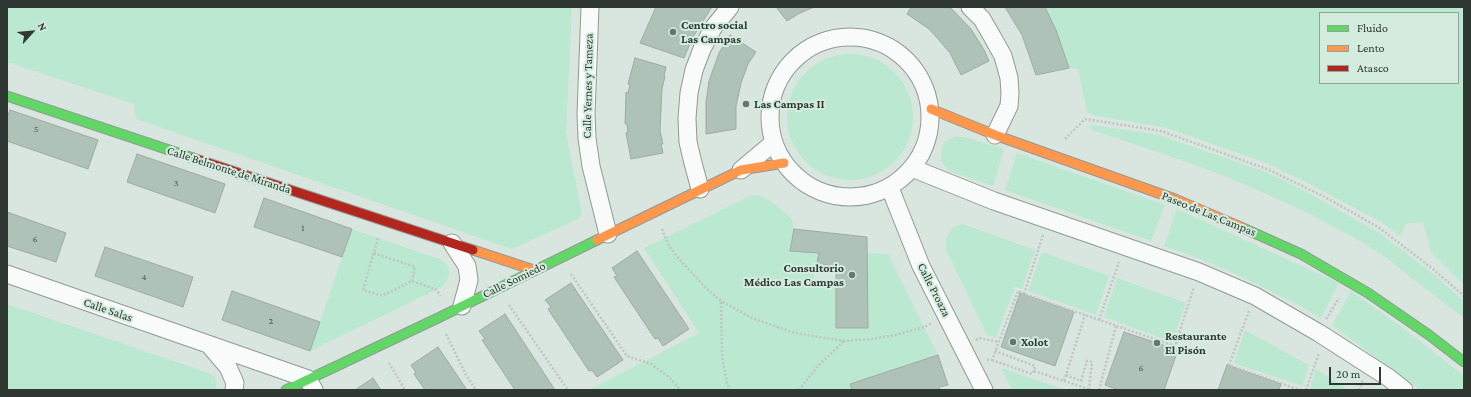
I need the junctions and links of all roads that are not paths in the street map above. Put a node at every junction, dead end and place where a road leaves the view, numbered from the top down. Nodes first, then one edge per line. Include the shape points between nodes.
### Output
1 (590, 7) edge
2 (730, 7) edge
3 (970, 7) edge
4 (7, 96) edge
5 (931, 109) junction
6 (996, 135) junction
7 (773, 143) junction
8 (784, 163) junction
9 (912, 168) junction
10 (741, 170) junction
11 (890, 188) junction
12 (700, 189) junction
13 (608, 234) junction
14 (452, 243) junction
15 (534, 270) junction
16 (7, 274) edge
17 (455, 309) junction
18 (208, 345) junction
19 (1464, 362) edge
20 (311, 385) edge
21 (234, 390) edge
22 (286, 390) edge
23 (984, 390) edge
24 (1404, 390) edge

1 - 13 street, Calle Yernes y Tameza via 587,138 591,166
2 - 12 street via 713,28 702,48 689,93 688,142
3 - 6 street via 982,19 994,38 1003,56 1009,78 1009,106
4 - 14 street, Calle Belmonte de Miranda
5 - 6 street, Paseo de Las Campas
5 - 7 street via 923,84 902,56 887,46 869,39 832,39 816,44 800,55 783,74 772,99 770,116
5 - 9 street via 927,143
6 - 19 street, Paseo de Las Campas via 1175,199 1301,254 1368,293
7 - 8 street
7 - 10 street, Calle Somiedo
8 - 10 street, Calle Somiedo
8 - 11 street via 800,180 826,195 853,198
9 - 11 street
9 - 24 street via 994,202 1199,272 1255,296 1321,335
10 - 12 street, Calle Somiedo
11 - 23 street, Calle Proaza via 922,266
12 - 13 street, Calle Somiedo
13 - 15 street, Calle Somiedo
14 - 15 street, Calle Belmonte de Miranda
14 - 17 street via 467,266 469,280
15 - 17 street, Calle Somiedo
16 - 18 street, Calle Salas
17 - 20 street, Calle Somiedo via 378,345
18 - 20 street, Calle Salas
18 - 21 street, Calle Salas via 228,366 235,383
20 - 22 street, Calle Somiedo

